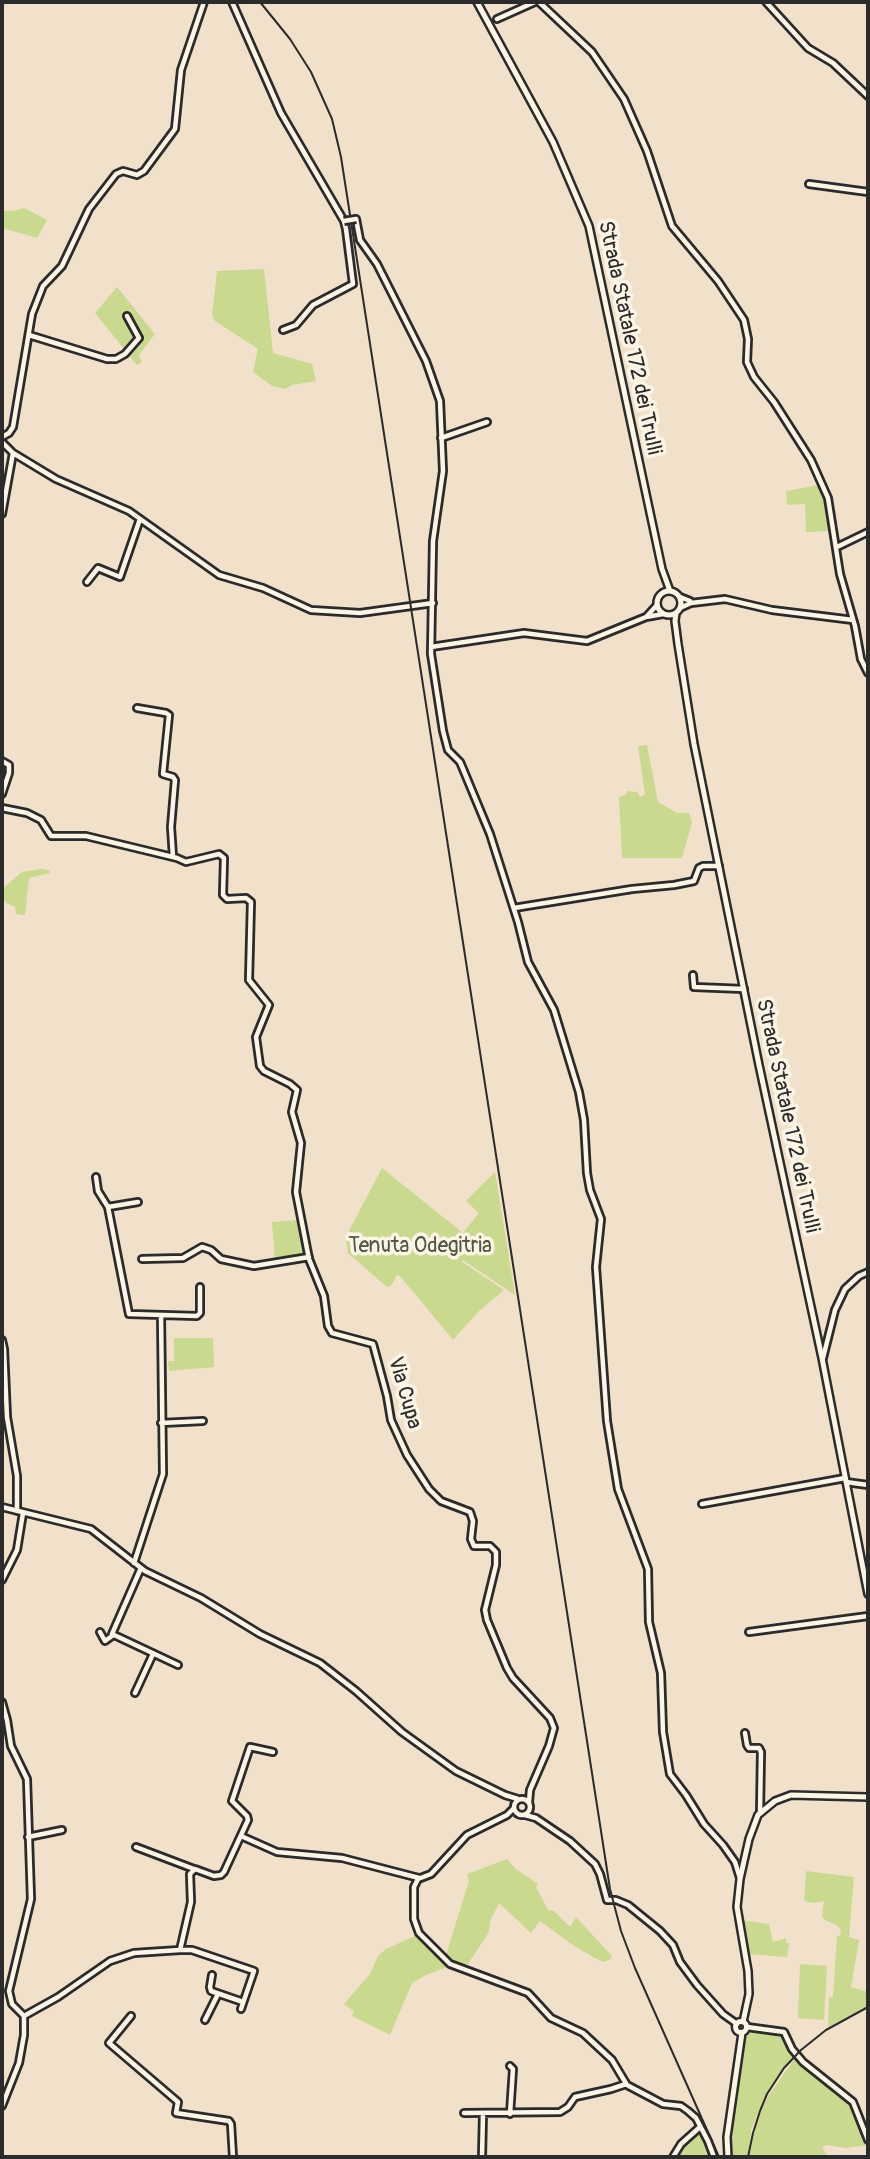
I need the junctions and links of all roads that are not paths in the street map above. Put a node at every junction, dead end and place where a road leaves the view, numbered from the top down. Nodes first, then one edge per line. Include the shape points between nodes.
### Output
1 (204, 2) edge
2 (232, 2) edge
3 (477, 2) edge
4 (537, 2) edge
5 (766, 2) edge
6 (497, 19) dead end
7 (868, 96) edge
8 (809, 184) dead end
9 (868, 192) edge
10 (344, 221) junction
11 (127, 316) dead end
12 (283, 330) dead end
13 (29, 335) junction
14 (486, 422) dead end
15 (441, 438) junction
16 (2, 439) edge
17 (13, 453) junction
18 (2, 514) edge
19 (140, 519) junction
20 (868, 532) edge
21 (837, 547) junction
22 (664, 580) junction
23 (87, 582) dead end
24 (670, 591) junction
25 (663, 593) junction
26 (680, 597) junction
27 (698, 602) junction
28 (433, 603) junction
29 (657, 605) junction
30 (678, 610) junction
31 (664, 615) junction
32 (646, 617) junction
33 (853, 620) junction
34 (678, 644) junction
35 (431, 647) junction
36 (868, 673) edge
37 (137, 709) dead end
38 (2, 761) edge
39 (2, 794) edge
40 (2, 808) edge
41 (173, 857) junction
42 (719, 866) junction
43 (514, 908) junction
44 (693, 975) dead end
45 (744, 989) junction
46 (96, 1177) dead end
47 (138, 1202) dead end
48 (108, 1207) junction
49 (309, 1257) junction
50 (142, 1259) dead end
51 (868, 1272) edge
52 (200, 1287) dead end
53 (161, 1315) junction
54 (2, 1339) edge
55 (822, 1359) junction
56 (203, 1421) dead end
57 (161, 1423) junction
58 (846, 1480) junction
59 (868, 1485) edge
60 (702, 1504) dead end
61 (2, 1507) edge
62 (20, 1512) junction
63 (134, 1563) junction
64 (141, 1568) junction
65 (2, 1580) edge
66 (868, 1594) edge
67 (868, 1616) edge
68 (100, 1632) dead end
69 (749, 1632) dead end
70 (112, 1636) junction
71 (153, 1654) junction
72 (178, 1665) dead end
73 (135, 1693) dead end
74 (2, 1702) edge
75 (745, 1733) dead end
76 (273, 1752) dead end
77 (530, 1790) junction
78 (505, 1795) junction
79 (868, 1797) edge
80 (520, 1799) junction
81 (530, 1805) junction
82 (514, 1807) junction
83 (760, 1813) junction
84 (518, 1814) junction
85 (507, 1815) junction
86 (525, 1815) junction
87 (536, 1818) junction
88 (62, 1830) dead end
89 (241, 1836) junction
90 (28, 1837) junction
91 (136, 1847) dead end
92 (195, 1869) junction
93 (420, 1878) junction
94 (740, 1879) junction
95 (180, 1950) junction
96 (212, 1975) dead end
97 (218, 1994) junction
98 (243, 2002) junction
99 (241, 2009) dead end
100 (24, 2016) junction
101 (131, 2016) dead end
102 (205, 2020) dead end
103 (740, 2023) junction
104 (747, 2028) junction
105 (742, 2033) junction
106 (510, 2066) dead end
107 (625, 2084) junction
108 (2, 2106) edge
109 (464, 2113) dead end
110 (483, 2114) junction
111 (510, 2114) junction
112 (700, 2126) junction
113 (868, 2140) edge
114 (233, 2157) edge
115 (482, 2157) edge
116 (673, 2157) edge
117 (714, 2157) edge
118 (729, 2157) edge

1 - 13 street via 181,70 175,129 144,172 118,173 95,200 62,266 43,286
2 - 10 street via 281,113
3 - 22 main road, Strada Statale 172 dei Trulli via 553,142 589,226
4 - 6 street
4 - 21 street via 593,52 624,99 672,226 744,320 747,362 754,377 811,460 828,498
5 - 7 street via 808,48
8 - 9 street
10 - 12 street via 353,284 313,305 296,325
10 - 15 street, bridge via 356,219 360,240 426,361 440,401
11 - 13 street via 139,338 125,354 111,360
13 - 16 street via 13,428
14 - 15 street
15 - 28 street via 443,471 433,541
16 - 17 street
17 - 18 street
17 - 19 street
19 - 23 street via 120,577 98,568
19 - 28 street via 219,575 311,610 360,613
20 - 21 street
21 - 33 street
22 - 24 main road, Strada Statale 172 dei Trulli
22 - 25 main road, Strada Statale 172 dei Trulli
24 - 25 main road
24 - 26 main road
25 - 29 main road, Strada Statale 172 dei Trulli
26 - 27 street
26 - 30 main road, Strada Statale 172 dei Trulli
27 - 30 street
27 - 33 street via 725,599
28 - 35 street
29 - 31 main road, Strada Statale 172 dei Trulli
29 - 32 street
30 - 31 main road
30 - 34 main road, Strada Statale 172 dei Trulli
31 - 32 street
31 - 34 main road, Strada Statale 172 dei Trulli
32 - 35 street via 585,642 524,633
33 - 36 street
34 - 42 main road, Strada Statale 172 dei Trulli
35 - 43 street via 448,750 463,769
37 - 41 street via 169,715 163,774 175,780
38 - 39 street via 9,765 9,773
40 - 41 street via 41,820 51,836 86,836
41 - 49 street, Via Cupa via 186,862 219,854 225,858 223,895 251,902 249,980 269,1005 256,1037 260,1066 297,1090 292,1112 301,1143 296,1192
42 - 43 street via 699,868 694,881
42 - 45 main road, Strada Statale 172 dei Trulli
43 - 94 street via 528,962 554,1010 579,1092 587,1173 601,1219 596,1267 607,1422 618,1489 648,1569 649,1622 661,1673 670,1774 735,1863
44 - 45 street via 694,987
45 - 55 main road, Strada Statale 172 dei Trulli
46 - 48 street
47 - 48 street
48 - 53 street via 128,1313
49 - 50 street via 254,1266 221,1259 202,1247 183,1258
49 - 77 street, Via Cupa via 324,1296 330,1331 373,1344 391,1420 407,1455 441,1501 470,1512 474,1546 490,1546 496,1552 487,1620 513,1678 554,1728
51 - 55 street via 845,1289
52 - 53 street via 199,1315
53 - 57 street
54 - 62 street via 6,1417
55 - 58 main road, Strada Statale 172 dei Trulli
56 - 57 street
57 - 63 street via 163,1474
58 - 59 street
58 - 60 street
58 - 66 main road, Strada Statale 172 dei Trulli
61 - 62 street
62 - 63 street via 91,1529
62 - 65 street via 17,1550
63 - 64 street
64 - 70 street
64 - 78 street via 320,1664 456,1771
67 - 69 street
68 - 70 street via 106,1641
70 - 71 street
71 - 72 street
71 - 73 street
74 - 90 street via 11,1746 27,1779
75 - 83 street via 749,1748 761,1752
76 - 89 street via 250,1747 232,1801 248,1818
77 - 80 street
77 - 81 street
78 - 80 street
78 - 82 street
79 - 83 main road via 791,1796
80 - 81 street
80 - 82 street
81 - 86 street
81 - 87 street
82 - 84 street
82 - 85 street
83 - 94 main road
84 - 85 street
84 - 86 street
85 - 93 street via 467,1835 431,1874
86 - 87 street
87 - 103 street via 595,1864 607,1900 628,1906 660,1931 697,1985 723,2014
88 - 90 street
89 - 92 street via 223,1874 214,1876
89 - 93 street via 277,1853 342,1858
90 - 100 street via 31,1902 9,1991 12,2004
91 - 92 street
92 - 95 street via 190,1874 191,1902
93 - 107 street via 415,1887 414,1919 424,1940 450,1964 528,1993 551,2018 596,2043
94 - 103 main road via 737,1916 749,1994
95 - 98 street via 254,1971
95 - 100 street via 134,1953 110,1961
96 - 97 street via 211,1991
97 - 98 street
97 - 102 street
98 - 99 street
100 - 108 street via 19,2063
101 - 114 street via 109,2043 178,2102 176,2113 229,2121
103 - 104 main road
103 - 105 main road via 737,2031
104 - 105 main road
104 - 113 street via 784,2032 803,2062 853,2102
105 - 118 main road via 727,2137
106 - 111 street
107 - 111 street via 575,2097 563,2112
107 - 112 street via 663,2104 681,2106
109 - 110 street
110 - 111 street
110 - 115 street
112 - 116 street
112 - 117 street

